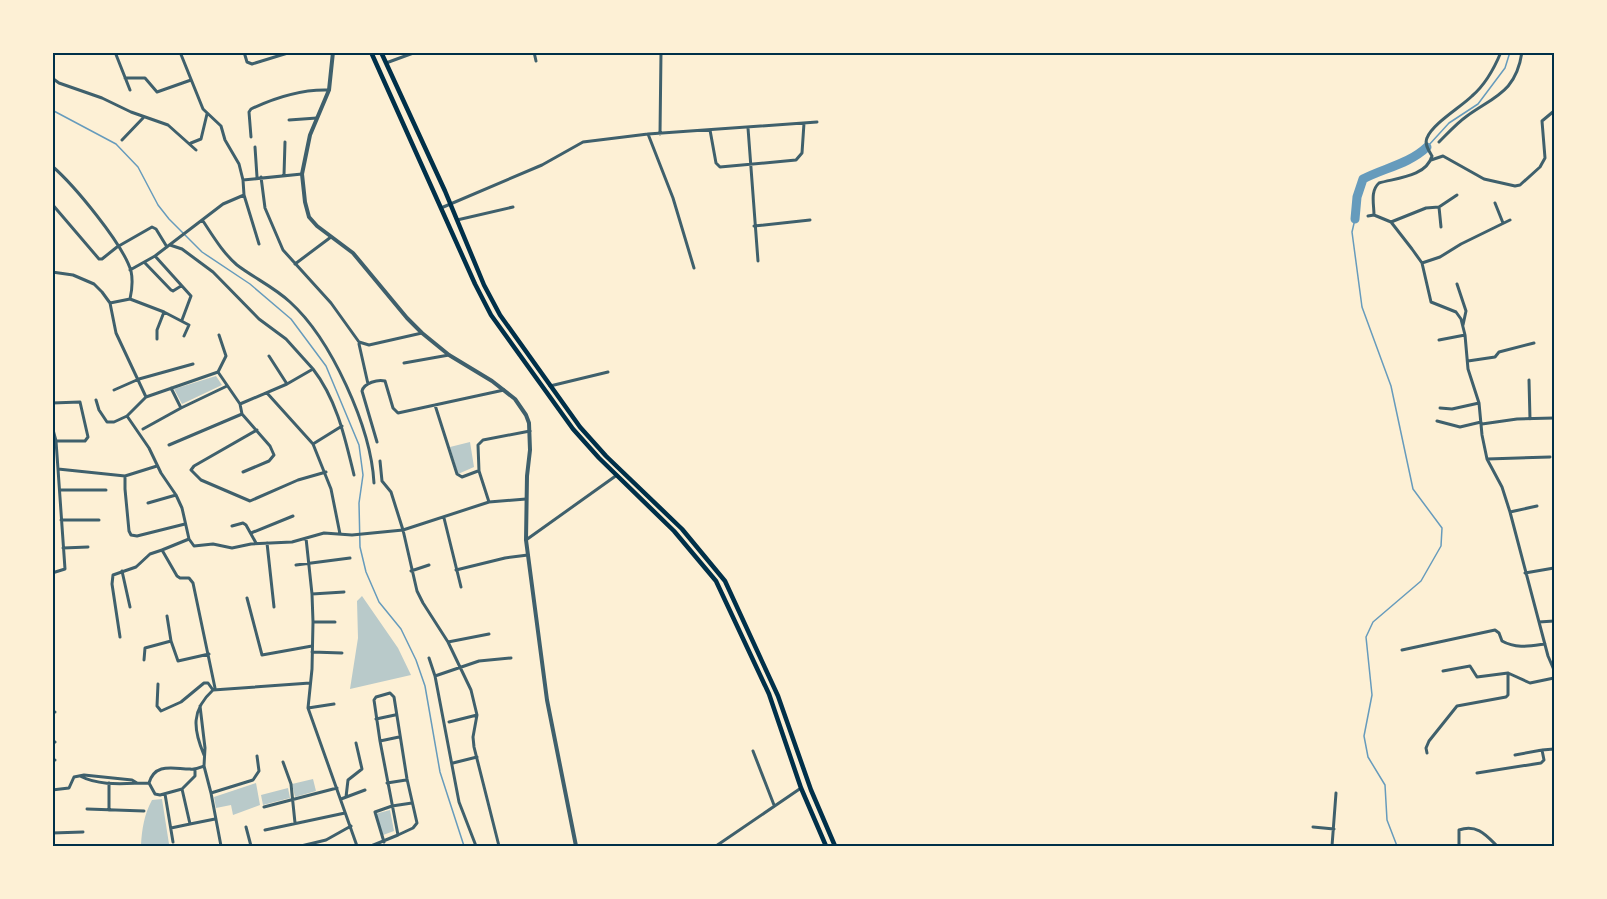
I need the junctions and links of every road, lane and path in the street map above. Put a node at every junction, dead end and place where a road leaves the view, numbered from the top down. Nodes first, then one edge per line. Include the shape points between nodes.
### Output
1 (115, 52) edge
2 (180, 52) edge
3 (244, 52) edge
4 (291, 52) edge
5 (333, 52) edge
6 (371, 52) edge
7 (381, 52) edge
8 (416, 52) edge
9 (534, 52) edge
10 (661, 52) edge
11 (1502, 52) edge
12 (1522, 52) edge
13 (536, 61) dead end
14 (386, 63) junction
15 (52, 78) edge
16 (125, 78) junction
17 (191, 80) junction
18 (130, 90) dead end
19 (329, 90) junction
20 (1554, 111) edge
21 (207, 114) junction
22 (144, 117) junction
23 (317, 118) junction
24 (289, 120) dead end
25 (818, 122) dead end
26 (804, 123) junction
27 (748, 128) junction
28 (710, 130) junction
29 (648, 134) junction
30 (660, 134) junction
31 (251, 137) dead end
32 (122, 140) dead end
33 (285, 142) dead end
34 (1439, 142) dead end
35 (191, 143) junction
36 (255, 147) dead end
37 (196, 150) dead end
38 (1431, 158) junction
39 (750, 164) junction
40 (52, 166) edge
41 (302, 174) junction
42 (285, 175) junction
43 (259, 177) junction
44 (243, 180) junction
45 (243, 195) junction
46 (1457, 195) dead end
47 (1495, 203) dead end
48 (52, 204) edge
49 (451, 205) junction
50 (513, 207) dead end
51 (1439, 207) junction
52 (441, 208) junction
53 (1374, 215) junction
54 (1368, 216) dead end
55 (457, 220) junction
56 (810, 220) dead end
57 (1510, 220) dead end
58 (203, 221) junction
59 (1391, 222) junction
60 (1503, 223) junction
61 (754, 226) junction
62 (1441, 227) dead end
63 (331, 237) junction
64 (260, 244) dead end
65 (169, 245) junction
66 (117, 247) junction
67 (155, 256) junction
68 (758, 261) dead end
69 (145, 263) junction
70 (1422, 263) junction
71 (295, 264) junction
72 (694, 268) dead end
73 (130, 270) junction
74 (52, 272) edge
75 (1457, 284) dead end
76 (181, 286) junction
77 (130, 299) junction
78 (110, 303) junction
79 (164, 312) junction
80 (182, 320) junction
81 (1462, 325) junction
82 (422, 333) junction
83 (219, 335) dead end
84 (1465, 335) junction
85 (184, 336) dead end
86 (157, 339) dead end
87 (1439, 340) dead end
88 (359, 342) junction
89 (1534, 343) dead end
90 (268, 356) dead end
91 (449, 356) junction
92 (1468, 362) junction
93 (404, 363) dead end
94 (194, 364) dead end
95 (313, 369) junction
96 (218, 372) junction
97 (608, 372) dead end
98 (139, 380) junction
99 (1529, 381) dead end
100 (287, 384) junction
101 (368, 384) junction
102 (226, 386) junction
103 (550, 386) junction
104 (171, 388) junction
105 (543, 389) junction
106 (114, 390) dead end
107 (504, 390) junction
108 (267, 393) junction
109 (146, 397) junction
110 (96, 400) dead end
111 (52, 403) edge
112 (1479, 403) junction
113 (240, 404) junction
114 (435, 405) junction
115 (181, 408) junction
116 (1440, 408) dead end
117 (242, 414) junction
118 (127, 416) junction
119 (1554, 418) edge
120 (1530, 419) junction
121 (1437, 421) dead end
122 (1482, 423) junction
123 (52, 426) edge
124 (342, 426) junction
125 (143, 429) dead end
126 (257, 430) junction
127 (530, 431) junction
128 (56, 441) junction
129 (377, 442) dead end
130 (313, 444) junction
131 (169, 445) dead end
132 (1550, 457) dead end
133 (1487, 459) junction
134 (380, 461) dead end
135 (157, 466) junction
136 (58, 469) junction
137 (479, 471) junction
138 (243, 472) dead end
139 (326, 472) junction
140 (354, 475) dead end
141 (616, 475) junction
142 (125, 476) junction
143 (374, 483) dead end
144 (60, 490) junction
145 (106, 490) dead end
146 (176, 495) junction
147 (526, 499) junction
148 (489, 502) junction
149 (148, 503) dead end
150 (1537, 506) dead end
151 (1510, 512) junction
152 (293, 516) dead end
153 (444, 518) junction
154 (61, 520) junction
155 (99, 520) dead end
156 (186, 524) junction
157 (232, 526) dead end
158 (403, 530) junction
159 (251, 533) junction
160 (340, 534) junction
161 (306, 538) junction
162 (189, 539) junction
163 (526, 540) junction
164 (256, 543) junction
165 (267, 543) junction
166 (63, 548) junction
167 (88, 548) dead end
168 (162, 550) junction
169 (528, 555) junction
170 (350, 558) dead end
171 (309, 563) junction
172 (296, 565) dead end
173 (429, 565) dead end
174 (1554, 568) edge
175 (456, 570) junction
176 (122, 571) junction
177 (411, 571) junction
178 (52, 573) edge
179 (1525, 573) junction
180 (460, 586) dead end
181 (344, 592) dead end
182 (312, 594) junction
183 (247, 598) dead end
184 (130, 607) dead end
185 (274, 607) dead end
186 (167, 616) dead end
187 (1554, 621) edge
188 (313, 622) junction
189 (335, 622) dead end
190 (1539, 622) junction
191 (489, 634) dead end
192 (120, 637) dead end
193 (171, 641) junction
194 (448, 642) junction
195 (1545, 644) junction
196 (312, 646) junction
197 (1402, 650) dead end
198 (312, 652) junction
199 (342, 653) dead end
200 (209, 654) junction
201 (429, 658) dead end
202 (511, 658) dead end
203 (144, 660) dead end
204 (461, 666) junction
205 (1554, 670) edge
206 (1443, 671) dead end
207 (1508, 673) junction
208 (435, 676) junction
209 (1554, 678) edge
210 (311, 683) junction
211 (158, 684) dead end
212 (214, 689) junction
213 (334, 704) dead end
214 (308, 708) junction
215 (396, 715) junction
216 (477, 715) junction
217 (376, 719) junction
218 (449, 722) dead end
219 (399, 737) junction
220 (380, 741) junction
221 (356, 743) dead end
222 (1554, 749) edge
223 (1542, 750) junction
224 (753, 751) dead end
225 (1427, 753) dead end
226 (1515, 755) dead end
227 (257, 756) dead end
228 (477, 757) junction
229 (283, 762) dead end
230 (452, 763) junction
231 (204, 766) junction
232 (195, 769) junction
233 (1477, 773) dead end
234 (80, 776) junction
235 (407, 779) junction
236 (109, 783) junction
237 (137, 783) junction
238 (149, 783) junction
239 (387, 783) junction
240 (801, 788) junction
241 (52, 789) edge
242 (182, 789) junction
243 (337, 789) junction
244 (365, 790) dead end
245 (212, 793) junction
246 (1336, 793) dead end
247 (165, 794) junction
248 (346, 797) junction
249 (341, 799) junction
250 (293, 801) junction
251 (412, 803) junction
252 (774, 805) junction
253 (264, 807) dead end
254 (392, 807) junction
255 (87, 809) dead end
256 (109, 810) junction
257 (144, 811) dead end
258 (346, 813) junction
259 (215, 819) junction
260 (295, 823) junction
261 (190, 824) junction
262 (351, 826) junction
263 (246, 827) dead end
264 (1313, 827) dead end
265 (171, 828) junction
266 (1334, 829) junction
267 (265, 830) dead end
268 (83, 832) dead end
269 (52, 833) edge
270 (398, 834) junction
271 (173, 842) dead end
272 (384, 842) junction
273 (118, 846) edge
274 (138, 846) edge
275 (221, 846) edge
276 (251, 846) edge
277 (301, 846) edge
278 (357, 846) edge
279 (371, 846) edge
280 (476, 846) edge
281 (499, 846) edge
282 (576, 846) edge
283 (716, 846) edge
284 (826, 846) edge
285 (835, 846) edge
286 (1332, 846) edge
287 (1459, 846) edge
288 (1497, 846) edge

1 - 16 street
2 - 17 street
3 - 4 street via 246,62 252,64
5 - 19 street
6 - 52 main road
7 - 14 main road
8 - 14 street
9 - 13 street
10 - 30 street
11 - 38 street via 1482,87 1427,138
12 - 34 street via 1506,90 1465,118
14 - 49 main road
15 - 22 street
16 - 17 street via 146,78 157,92
16 - 18 street
17 - 21 street
19 - 23 street
19 - 31 street via 290,95 251,109
20 - 38 street via 1542,122 1543,162 1520,185 1484,179 1443,156
21 - 35 street via 201,139
21 - 44 street via 222,129
22 - 32 street
22 - 35 street via 168,125
23 - 24 street
23 - 41 street
25 - 26 street
26 - 27 street
26 - 39 street via 799,159
27 - 28 street
27 - 39 street
28 - 30 street
28 - 39 street via 718,167
29 - 30 street
29 - 49 street via 583,142 542,165
29 - 72 street
33 - 42 street
35 - 37 street
36 - 43 street
38 - 53 street via 1425,167 1412,174 1376,185
39 - 61 street
40 - 66 street via 85,201
41 - 42 street
41 - 63 street via 309,217
42 - 43 street
43 - 44 street
43 - 71 street via 265,208 283,250
44 - 45 street
45 - 58 street
45 - 64 street
46 - 51 street
47 - 60 street
48 - 66 street via 99,259
49 - 52 street
49 - 55 main road
50 - 55 street
51 - 59 street
51 - 62 street
52 - 105 main road via 491,315
53 - 54 street
53 - 59 street
55 - 103 main road via 500,315
56 - 61 street
57 - 60 street
58 - 65 street
58 - 143 street via 228,256 288,299 321,339 341,375 362,430
59 - 70 street
60 - 70 street
61 - 68 street
63 - 71 street
63 - 82 street via 353,253
65 - 66 street via 152,227
65 - 67 street
65 - 95 street via 182,249 213,272
66 - 73 street
67 - 69 street
67 - 76 street
69 - 73 street
69 - 76 street via 171,290
70 - 81 street via 1431,302 1456,312
71 - 88 street via 331,303
73 - 77 street
74 - 78 street via 67,273 94,284
75 - 81 street via 1466,311
76 - 80 street via 192,296
77 - 78 street
77 - 79 street
78 - 98 street via 116,333
79 - 80 street
79 - 86 street
80 - 85 street via 189,325
81 - 84 street
82 - 88 street via 369,345
82 - 91 street
83 - 96 street via 226,356
84 - 87 street
84 - 92 street
88 - 101 street
89 - 92 street
90 - 100 street
91 - 93 street
91 - 107 street
92 - 112 street
94 - 98 street
95 - 100 street
95 - 124 street via 325,385
96 - 102 street
96 - 104 street
97 - 103 street
98 - 106 street
98 - 109 street
99 - 120 street
100 - 108 street
101 - 114 street via 385,381 398,413
101 - 129 street via 362,391
102 - 113 street
102 - 115 street
103 - 105 street
103 - 285 main road via 606,456 682,529 725,581 778,696
104 - 109 street
104 - 115 street
105 - 141 main road via 573,429
107 - 114 street
107 - 127 street via 522,408
108 - 113 street
108 - 130 street
109 - 118 street
110 - 118 street via 107,422
111 - 128 street via 80,402 88,437 85,441
112 - 116 street via 1452,410
112 - 122 street
113 - 117 street
114 - 137 street via 457,474 462,477
115 - 125 street
117 - 126 street
117 - 131 street
118 - 135 street
119 - 120 street
120 - 122 street
121 - 122 street via 1460,427
122 - 133 street
123 - 128 street
124 - 130 street
124 - 140 street
126 - 138 street via 274,456
126 - 139 street via 191,470 201,480 250,501
127 - 137 street via 480,442
127 - 147 street
128 - 136 street
130 - 139 street
132 - 133 street
133 - 151 street
134 - 158 street via 382,481 391,492
135 - 142 street
135 - 146 street
136 - 142 street
136 - 144 street
137 - 148 street
139 - 160 street
141 - 163 street
141 - 240 main road via 674,531 716,581 769,694
142 - 156 street via 132,535
144 - 145 street
144 - 154 street
146 - 149 street
146 - 156 street
147 - 148 street
147 - 163 street
148 - 153 street
150 - 151 street
151 - 179 street
152 - 159 street
153 - 158 street
153 - 175 street
154 - 155 street
154 - 166 street
156 - 162 street
157 - 159 street via 243,524
158 - 160 street
158 - 177 street
159 - 164 street
160 - 161 street
161 - 165 street
161 - 171 street
162 - 164 street via 196,546 232,548
162 - 168 street
163 - 169 street
164 - 165 street
165 - 185 street
166 - 167 street
166 - 178 street via 65,569
168 - 176 street
168 - 200 street via 177,576 193,583
169 - 175 street
169 - 282 street via 547,700
170 - 171 street
171 - 172 street
171 - 182 street
173 - 177 street
174 - 179 street
175 - 180 street
176 - 184 street
176 - 192 street via 111,578
177 - 194 street via 423,603
179 - 190 street
181 - 182 street
182 - 188 street
183 - 196 street via 262,655
186 - 193 street
187 - 190 street
188 - 189 street
188 - 196 street
190 - 195 street
191 - 194 street
193 - 200 street via 180,662
193 - 203 street via 145,648
194 - 204 street
195 - 197 street via 1515,646 1491,630
195 - 205 street
196 - 198 street
198 - 199 street
198 - 210 street
200 - 212 street
201 - 208 street
202 - 204 street
204 - 208 street
204 - 216 street
206 - 207 street via 1470,666 1477,677
207 - 209 street via 1530,683
207 - 225 street via 1506,697 1457,706 1429,741
208 - 230 street
210 - 212 street
210 - 214 street
211 - 212 street via 161,711 181,702 204,683
212 - 231 street via 196,712
213 - 214 street
214 - 243 street
215 - 217 street
215 - 217 street via 390,693 375,698
215 - 219 street
216 - 218 street
216 - 228 street via 473,737
217 - 220 street
219 - 220 street
219 - 235 street
220 - 239 street
221 - 248 street via 362,769 348,780
222 - 223 street
223 - 226 street
223 - 233 street via 1541,763
224 - 252 street
227 - 245 street via 259,771 253,780
228 - 230 street
228 - 281 street
229 - 250 street
230 - 280 street via 459,802
231 - 232 street
231 - 245 street
232 - 238 street via 161,769
232 - 242 street via 194,778
234 - 236 street
234 - 237 street
234 - 241 street via 74,777 69,788
235 - 239 street
235 - 251 street
236 - 237 street
236 - 256 street
237 - 238 street
238 - 247 street via 155,794
239 - 254 street
240 - 252 street
240 - 284 main road
242 - 247 street
242 - 261 street
243 - 249 street
243 - 250 street
244 - 248 street
245 - 259 street
246 - 266 street
247 - 265 street
248 - 249 street
249 - 258 street
250 - 253 street
250 - 260 street
251 - 254 street
251 - 270 street via 417,825
252 - 283 street
254 - 270 street
254 - 272 street via 374,814
255 - 256 street
256 - 257 street
258 - 260 street
258 - 262 street
259 - 261 street
259 - 275 street
260 - 267 street
261 - 265 street
262 - 277 street via 326,840
262 - 278 street
263 - 276 street
264 - 266 street
265 - 271 street
266 - 286 street
268 - 269 street
270 - 272 street
272 - 279 street
273 - 274 street
287 - 288 street via 1459,833 1464,828 1483,832

